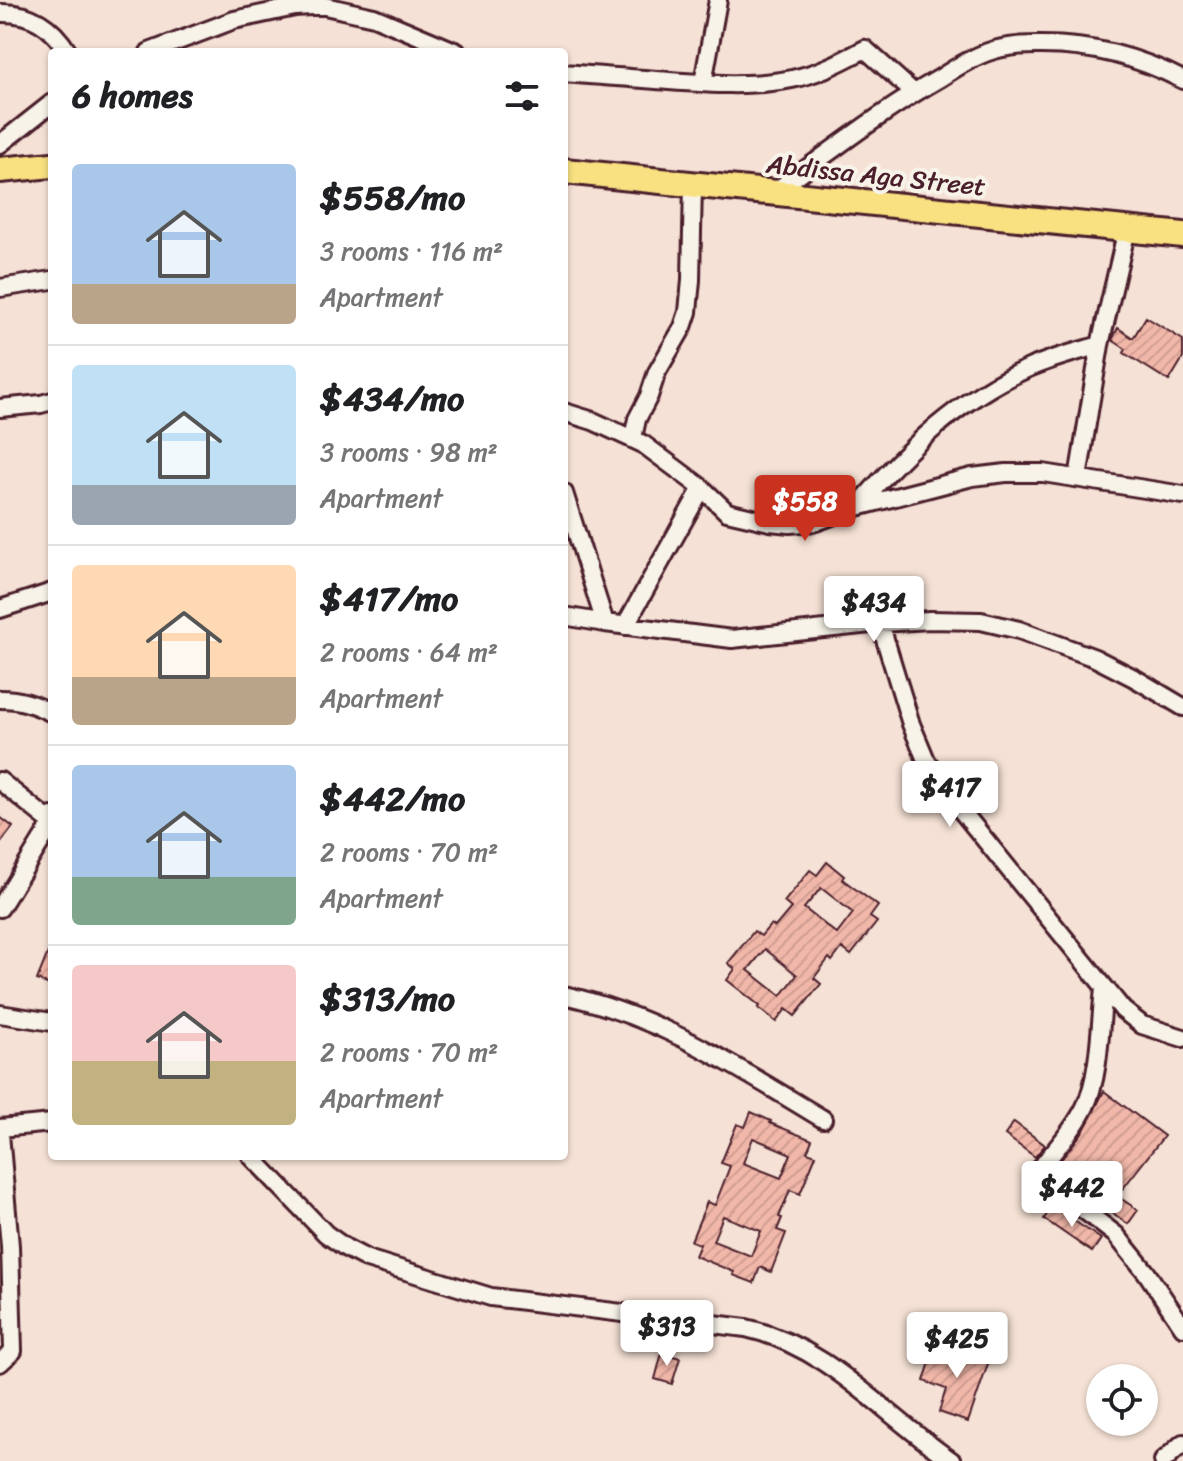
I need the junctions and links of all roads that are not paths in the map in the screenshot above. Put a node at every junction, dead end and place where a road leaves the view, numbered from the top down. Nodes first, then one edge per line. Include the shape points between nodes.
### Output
1 (718, 0) edge
2 (360, 6) edge
3 (7, 9) edge
4 (65, 48) edge
5 (160, 48) edge
6 (448, 48) edge
7 (568, 73) edge
8 (1183, 80) edge
9 (703, 83) junction
10 (914, 93) junction
11 (48, 106) edge
12 (0, 144) edge
13 (48, 165) edge
14 (0, 170) edge
15 (568, 171) edge
16 (693, 184) junction
17 (774, 192) junction
18 (1127, 229) junction
19 (1183, 235) edge
20 (48, 281) edge
21 (0, 288) edge
22 (1100, 345) junction
23 (48, 402) edge
24 (0, 408) edge
25 (568, 413) edge
26 (633, 438) junction
27 (1078, 478) junction
28 (702, 488) junction
29 (1183, 495) edge
30 (568, 506) edge
31 (857, 507) junction
32 (48, 593) edge
33 (0, 609) edge
34 (568, 617) edge
35 (605, 623) junction
36 (880, 623) junction
37 (625, 626) junction
38 (0, 699) edge
39 (1183, 707) edge
40 (48, 711) edge
41 (0, 781) edge
42 (48, 822) edge
43 (48, 827) edge
44 (0, 908) edge
45 (1104, 989) junction
46 (568, 996) edge
47 (0, 1014) edge
48 (48, 1021) edge
49 (1183, 1038) edge
50 (823, 1119) dead end
51 (48, 1124) edge
52 (0, 1131) edge
53 (255, 1160) edge
54 (5, 1246) edge
55 (1183, 1327) edge
56 (0, 1363) edge
57 (1183, 1443) edge
58 (952, 1461) edge
59 (1163, 1461) edge

1 - 9 street
2 - 5 street via 295,7 234,20
2 - 6 street
3 - 4 street via 47,26
7 - 9 street
8 - 10 street via 1106,52 1069,45 1013,46 976,56
9 - 10 street via 793,79 865,49
10 - 17 street
11 - 12 street
13 - 14 highway
15 - 16 highway, Abdissa Aga Street
16 - 17 highway, Abdissa Aga Street
16 - 26 street via 688,312 657,372
17 - 18 highway, Abdissa Aga Street
18 - 19 highway, Abdissa Aga Street
18 - 22 street
20 - 21 street
22 - 27 street
22 - 31 street via 1030,368 982,392 911,448
23 - 24 street
25 - 26 street
26 - 28 street
27 - 29 street
27 - 31 street via 990,474
28 - 31 street via 727,512 770,522 816,522
28 - 37 street
30 - 35 street
32 - 33 street
34 - 35 street
35 - 37 street
36 - 37 street via 732,639
36 - 39 street via 981,621 1019,630 1095,658
36 - 45 street via 926,760
38 - 40 street
41 - 42 street
43 - 44 street
45 - 49 street via 1142,1025
45 - 55 street via 1091,1091 1040,1176 1116,1235
46 - 50 street via 678,1034
47 - 48 street
51 - 52 street
52 - 54 street
53 - 58 street via 326,1234 367,1259 491,1297 769,1333 830,1365
54 - 56 street via 13,1351
57 - 59 street

